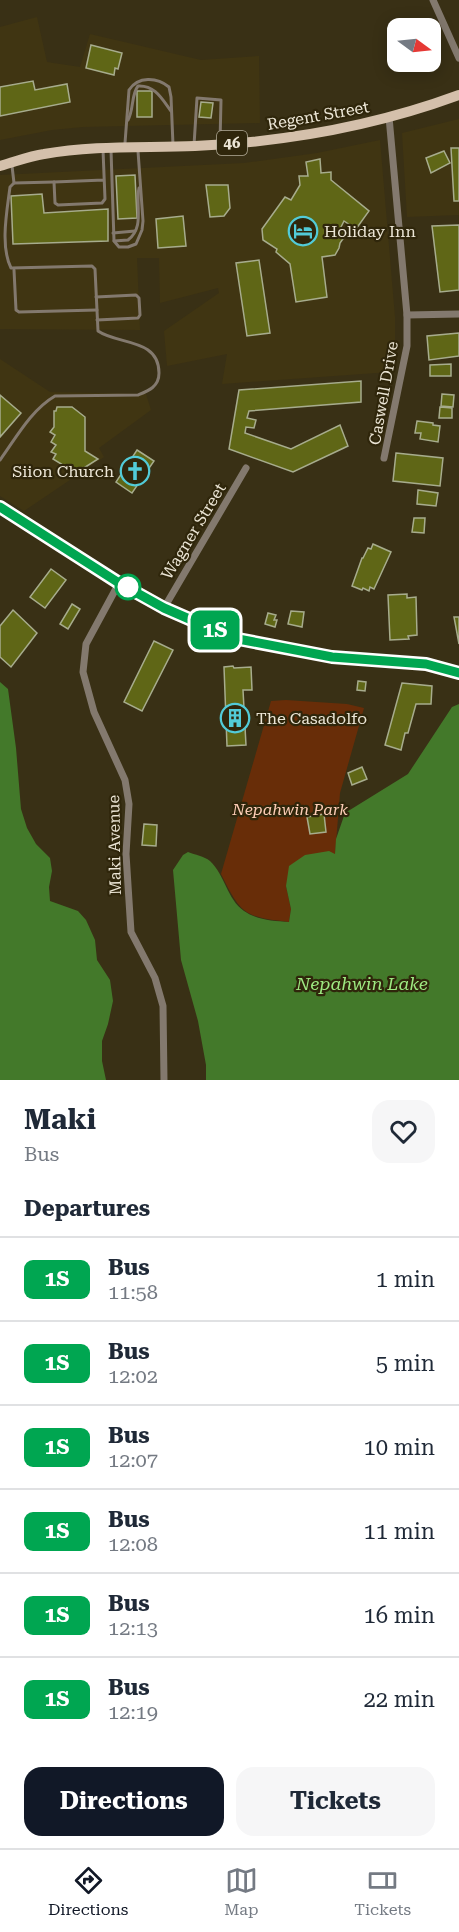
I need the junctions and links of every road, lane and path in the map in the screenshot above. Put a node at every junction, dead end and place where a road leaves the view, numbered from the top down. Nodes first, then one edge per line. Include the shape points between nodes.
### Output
1 (433, 0) edge
2 (459, 58) edge
3 (459, 94) edge
4 (172, 112) junction
5 (389, 117) junction
6 (126, 123) junction
7 (220, 144) junction
8 (173, 146) junction
9 (194, 146) junction
10 (125, 147) junction
11 (138, 147) junction
12 (107, 148) junction
13 (12, 162) junction
14 (0, 166) edge
15 (104, 180) junction
16 (54, 182) junction
17 (14, 183) junction
18 (140, 184) junction
19 (136, 231) junction
20 (114, 233) junction
21 (114, 241) junction
22 (15, 270) junction
23 (96, 297) junction
24 (97, 310) junction
25 (459, 314) edge
26 (407, 315) junction
27 (97, 320) junction
28 (384, 458) dead end
29 (0, 460) edge
30 (246, 468) dead end
31 (0, 507) edge
32 (119, 583) junction
33 (164, 608) junction
34 (459, 673) edge
35 (164, 1080) edge

1 - 2 street
3 - 5 main road, Regent Street / 46
4 - 6 lane via 154,89 138,86
4 - 6 lane via 169,87 159,81 140,79 129,90
4 - 8 lane
5 - 7 main road, Regent Street / 46 via 308,135
5 - 26 street, Caswell Drive
6 - 10 lane
7 - 9 main road, Regent Street / 46
7 - 9 lane via 221,100 197,98
8 - 9 main road, Regent Street / 46
8 - 11 main road, Regent Street / 46
10 - 11 main road, Regent Street / 46
10 - 12 main road, Regent Street / 46
11 - 18 lane
12 - 13 main road, Regent Street / 46 via 45,154
12 - 15 lane
12 - 20 lane
13 - 14 main road, Regent Street / 46
13 - 17 lane
15 - 16 lane
15 - 16 lane via 102,203 58,205
16 - 17 lane
17 - 22 lane via 10,187 5,230 6,260
18 - 19 lane
18 - 21 lane via 140,237 128,247 119,247
19 - 20 lane
19 - 21 lane via 128,240
20 - 21 lane
22 - 23 lane via 92,266
22 - 24 lane via 19,312
23 - 24 lane
23 - 27 lane via 136,295 140,306 138,318
24 - 27 lane
25 - 26 street
26 - 28 street, Caswell Drive via 406,346
27 - 29 lane via 100,333 141,345 154,356 159,373 154,386 138,395 55,396 32,417
30 - 33 street, Wagner Street
31 - 32 main road
32 - 33 main road
32 - 35 street, Maki Avenue via 86,644 83,672 94,712 125,780 129,804 126,854 131,932 155,978 163,1006
33 - 34 main road via 233,638 332,657 426,664

